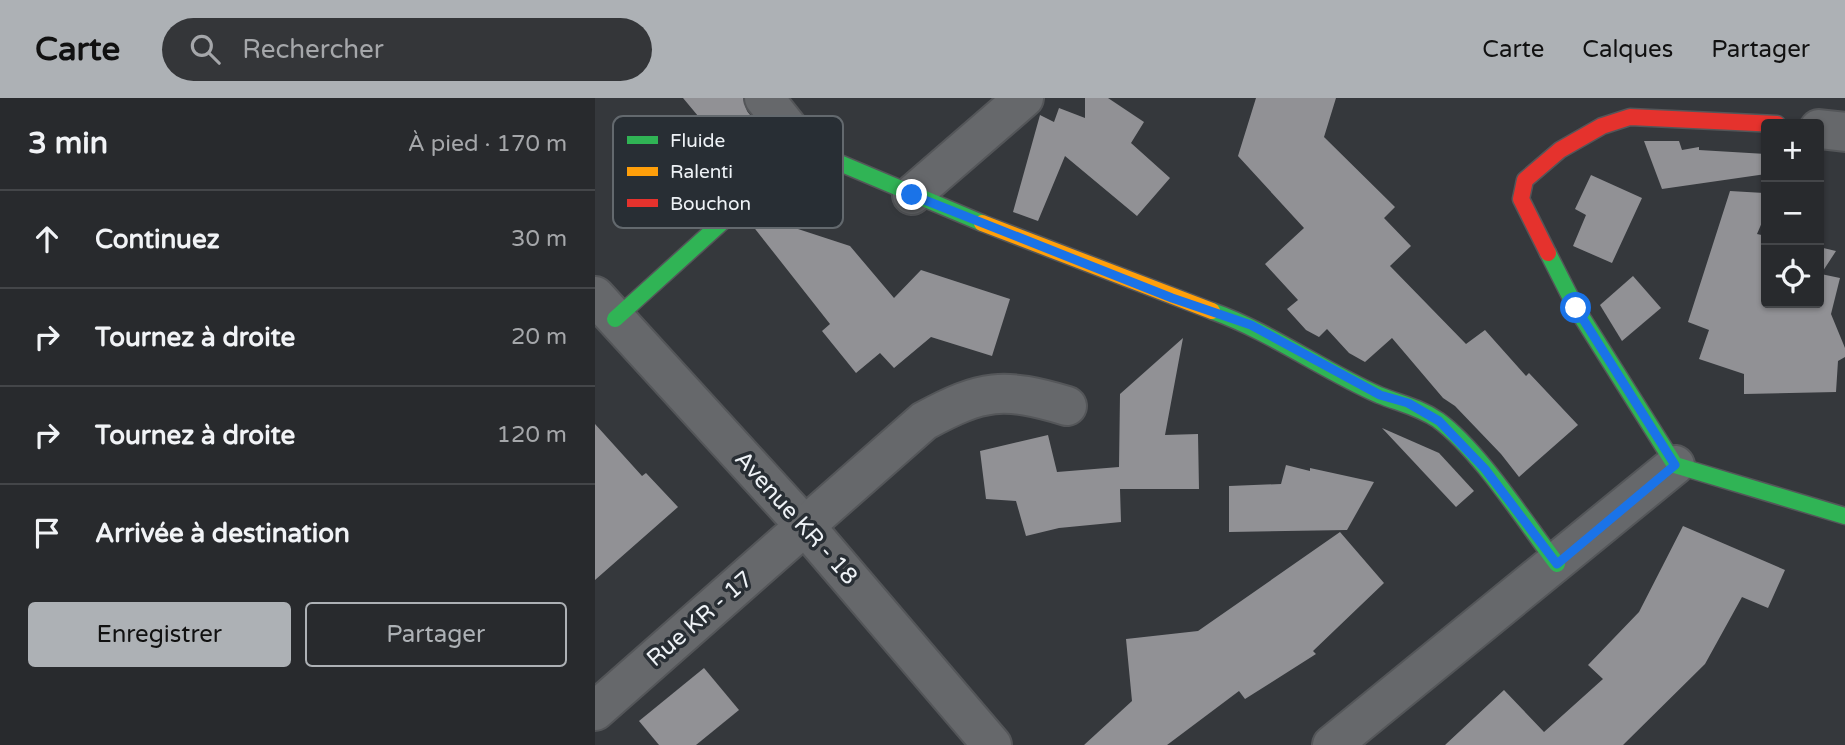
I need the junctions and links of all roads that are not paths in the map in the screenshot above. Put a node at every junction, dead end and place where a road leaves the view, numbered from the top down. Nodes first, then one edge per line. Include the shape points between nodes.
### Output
1 (764, 98) edge
2 (1024, 98) edge
3 (778, 116) edge
4 (1761, 123) edge
5 (1824, 130) edge
6 (1845, 132) edge
7 (843, 165) edge
8 (912, 195) junction
9 (704, 228) edge
10 (602, 310) edge
11 (1067, 406) dead end
12 (1675, 465) junction
13 (1845, 516) edge
14 (805, 526) junction
15 (1557, 564) junction
16 (595, 711) edge
17 (992, 745) edge
18 (1332, 745) edge

1 - 3 street
2 - 8 street
4 - 12 street via 1630,117 1602,126 1560,150 1525,180 1521,190 1521,199 1576,308
5 - 6 street
7 - 8 street
8 - 15 street via 1251,325 1380,395 1408,403 1439,421 1485,469
9 - 10 street
10 - 14 street, Avenue KR - 18
11 - 14 street, Rue KR - 17 via 1029,395 990,393 961,401 924,421
12 - 13 street
12 - 15 street
14 - 16 street, Rue KR - 17
14 - 17 street, Avenue KR - 18
15 - 18 street

